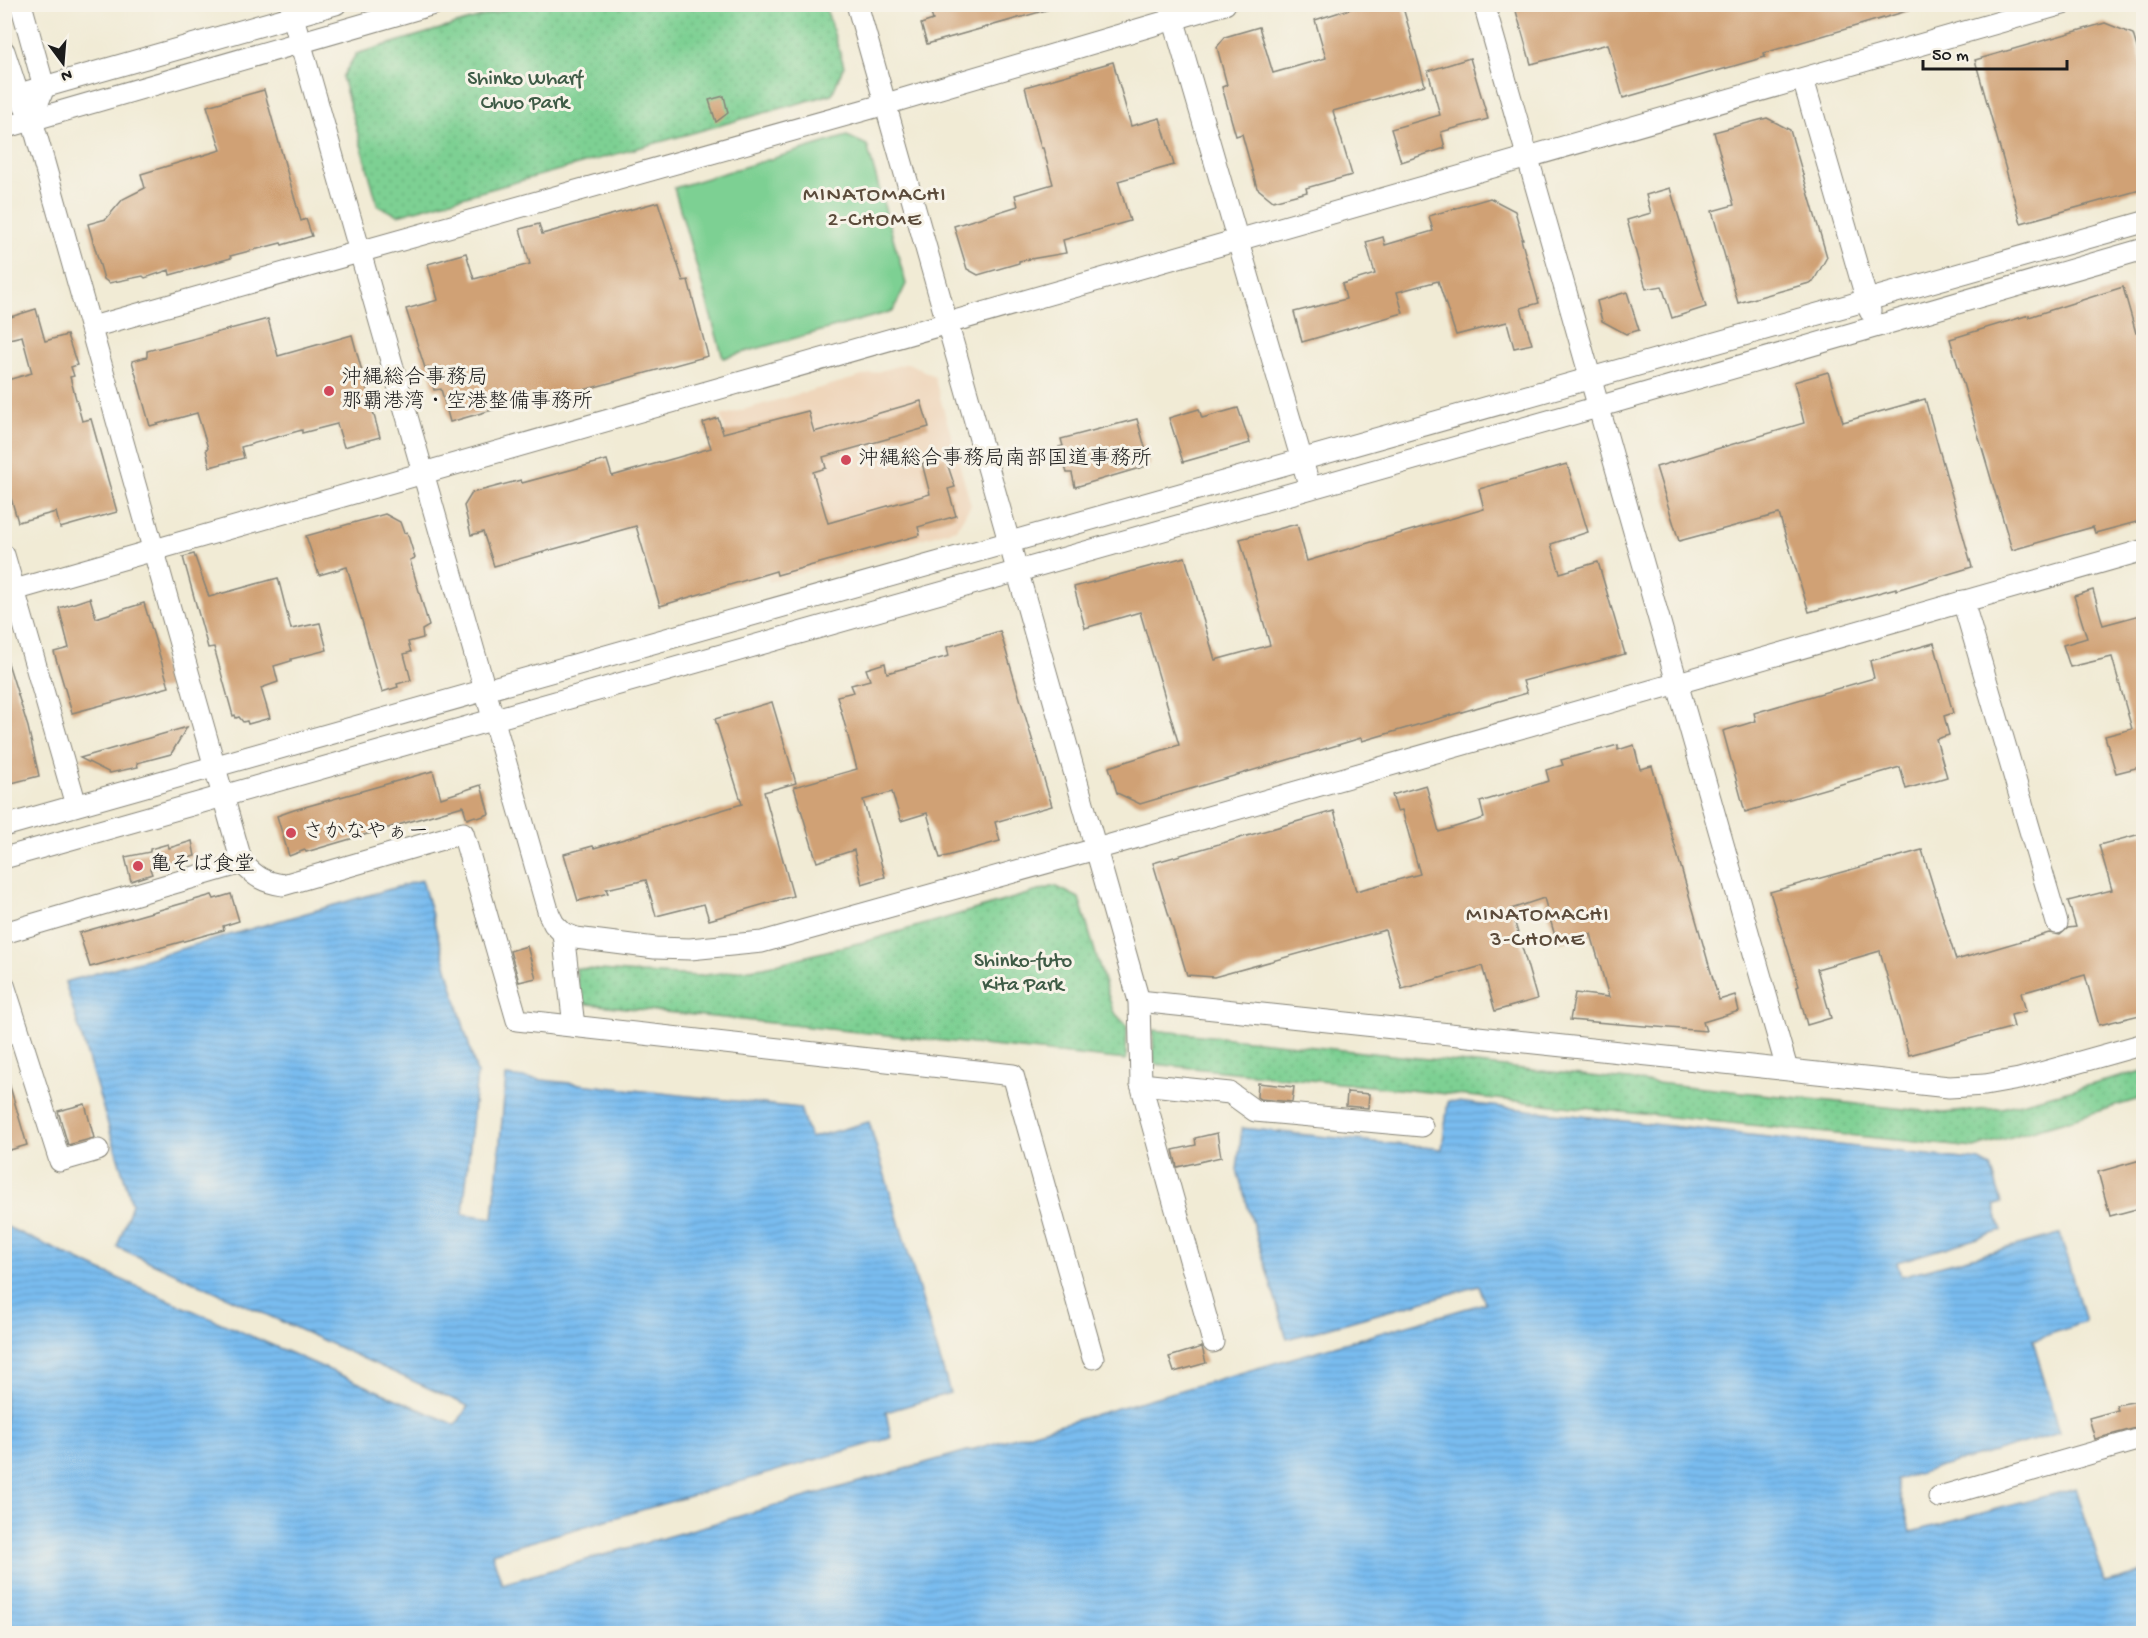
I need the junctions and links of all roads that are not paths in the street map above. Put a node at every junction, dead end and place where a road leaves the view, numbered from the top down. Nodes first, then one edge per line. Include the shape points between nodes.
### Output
1 (21, 4) edge
2 (336, 4) edge
3 (435, 4) edge
4 (857, 4) edge
5 (1225, 4) edge
6 (1484, 4) edge
7 (2063, 4) edge
8 (1171, 12) edge
9 (293, 17) junction
10 (300, 43) junction
11 (4, 51) edge
12 (1803, 79) junction
13 (44, 87) junction
14 (11, 96) edge
15 (886, 104) junction
16 (32, 120) junction
17 (4, 128) edge
18 (1527, 158) junction
19 (2144, 222) edge
20 (1237, 240) junction
21 (2144, 249) edge
22 (361, 252) junction
23 (1867, 300) junction
24 (949, 323) junction
25 (1875, 326) junction
26 (92, 327) junction
27 (1590, 378) junction
28 (1598, 407) junction
29 (1301, 459) junction
30 (424, 473) junction
31 (1310, 488) junction
32 (1010, 541) junction
33 (155, 549) junction
34 (2144, 550) edge
35 (4, 555) edge
36 (1018, 571) junction
37 (10, 591) edge
38 (1963, 601) junction
39 (1677, 682) junction
40 (486, 689) junction
41 (494, 718) junction
42 (215, 766) junction
43 (223, 795) junction
44 (76, 805) junction
45 (4, 826) edge
46 (1096, 849) junction
47 (4, 858) edge
48 (242, 863) junction
49 (2057, 923) dead end
50 (4, 933) edge
51 (563, 933) junction
52 (4, 985) edge
53 (1139, 1001) junction
54 (574, 1026) junction
55 (2144, 1044) edge
56 (1787, 1069) junction
57 (1141, 1084) junction
58 (1422, 1126) dead end
59 (98, 1150) dead end
60 (1213, 1342) dead end
61 (1093, 1358) dead end
62 (2144, 1438) edge
63 (1939, 1497) dead end

1 - 13 street
2 - 9 street
3 - 10 street
4 - 15 street
5 - 8 street
6 - 18 street
7 - 12 street
8 - 15 street
8 - 20 street
9 - 10 street
9 - 13 street
10 - 16 street
10 - 22 street
11 - 14 street
12 - 18 street
12 - 23 street
13 - 14 street
13 - 16 street
14 - 16 street
15 - 22 street
15 - 24 street
16 - 17 street
16 - 26 street
18 - 20 street
18 - 27 street
19 - 23 street
20 - 24 street
20 - 29 street
21 - 25 street
22 - 26 street
22 - 30 street
23 - 25 street
23 - 27 street
24 - 30 street
24 - 32 street
25 - 28 street
26 - 33 street
27 - 28 street
27 - 29 street
28 - 31 street
28 - 39 street
29 - 31 street
29 - 32 street
30 - 33 street
30 - 40 street
31 - 36 street
32 - 36 street
32 - 40 street
33 - 37 street
33 - 42 street
34 - 38 street
35 - 37 street
36 - 41 street
36 - 46 street
37 - 44 street
38 - 39 street
38 - 49 street
39 - 46 street
39 - 56 street
40 - 41 street
40 - 42 street
41 - 43 street
41 - 51 street via 549,914
42 - 43 street
42 - 44 street
43 - 47 street
43 - 48 street
44 - 45 street
46 - 51 street via 762,942 655,948
46 - 53 street
48 - 50 street
48 - 54 street via 267,883 283,885 463,833 517,1020
51 - 54 street
52 - 59 street via 60,1161
53 - 56 street
53 - 57 street
54 - 61 street via 1014,1075
55 - 56 street via 1985,1085 1949,1087
57 - 58 street via 1230,1093 1255,1111
57 - 60 street
62 - 63 street

